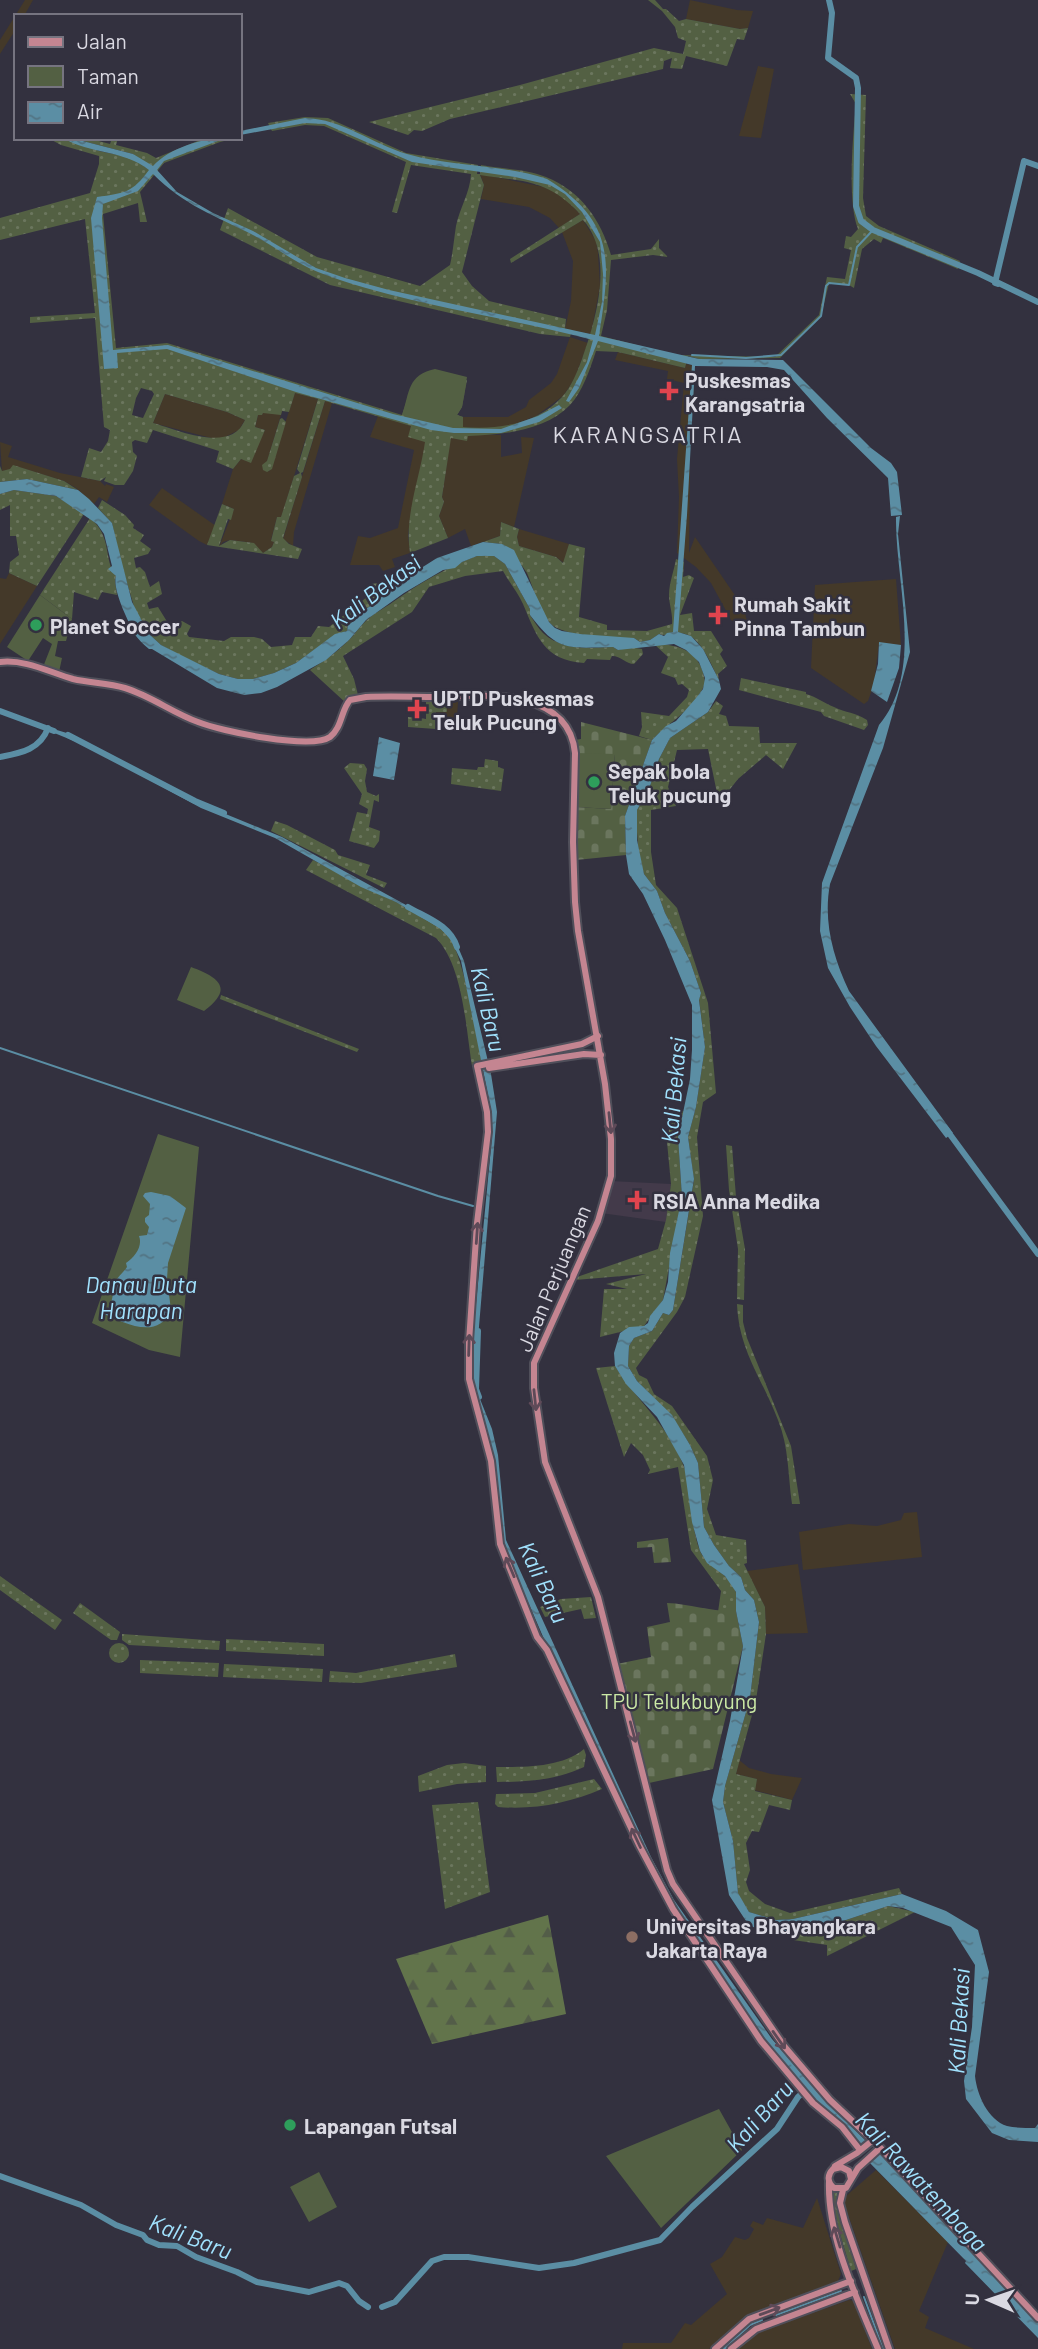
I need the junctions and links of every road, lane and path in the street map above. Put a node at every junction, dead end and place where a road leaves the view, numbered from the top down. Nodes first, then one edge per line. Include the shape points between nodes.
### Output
1 (0, 662) edge
2 (598, 1036) junction
3 (601, 1055) junction
4 (491, 1066) junction
5 (677, 1905) junction
6 (711, 1940) junction
7 (700, 1948) junction
8 (751, 2003) junction
9 (742, 2010) junction
10 (806, 2085) junction
11 (872, 2141) junction
12 (861, 2149) junction
13 (878, 2149) junction
14 (832, 2170) junction
15 (851, 2179) junction
16 (829, 2181) junction
17 (828, 2190) junction
18 (842, 2193) junction
19 (862, 2276) junction
20 (847, 2282) junction
21 (852, 2293) junction
22 (870, 2297) junction
23 (859, 2302) junction
24 (1038, 2318) edge
25 (715, 2349) edge
26 (731, 2349) edge
27 (878, 2349) edge
28 (889, 2349) edge

1 - 2 main road, Jalan Perjuangan via 124,687 199,723 302,742 331,736 350,700 361,697 506,696 558,717 574,740 575,902
2 - 3 main road, Jalan Perjuangan
2 - 4 main road
3 - 4 main road
3 -> 5 main road, Jalan Perjuangan via 611,1132 609,1188 536,1357 534,1388 545,1462 598,1597
5 -> 4 main road, Jalan Perjuangan via 639,1845 536,1634 500,1544 491,1461 470,1379 469,1342 488,1132 480,1068
5 - 6 main road, Jalan Perjuangan
5 - 7 main road, Jalan Perjuangan
6 - 7 main road
6 - 8 main road, Jalan Perjuangan
7 - 9 main road, Jalan Perjuangan
8 - 9 main road
8 -> 10 main road, Jalan Perjuangan
9 - 10 main road, Jalan Perjuangan via 761,2041
10 - 11 main road, Jalan Perjuangan
10 - 12 main road, Jalan Perjuangan via 813,2103
11 - 12 main road
11 - 13 main road, Jalan Perjuangan
12 - 14 main road
13 - 15 main road
13 - 24 main road, Jalan Perjuangan
14 - 15 main road via 843,2167
14 - 16 main road
15 - 18 main road
16 - 17 main road
16 - 18 main road
17 - 18 main road
20 -> 17 main road
18 - 19 main road via 840,2205
19 - 21 main road via 860,2287
19 - 22 main road
20 - 21 main road
25 -> 20 main road via 749,2319
21 - 23 main road
21 - 26 main road via 756,2329
22 - 23 main road via 860,2294
22 - 28 main road
23 - 27 main road

